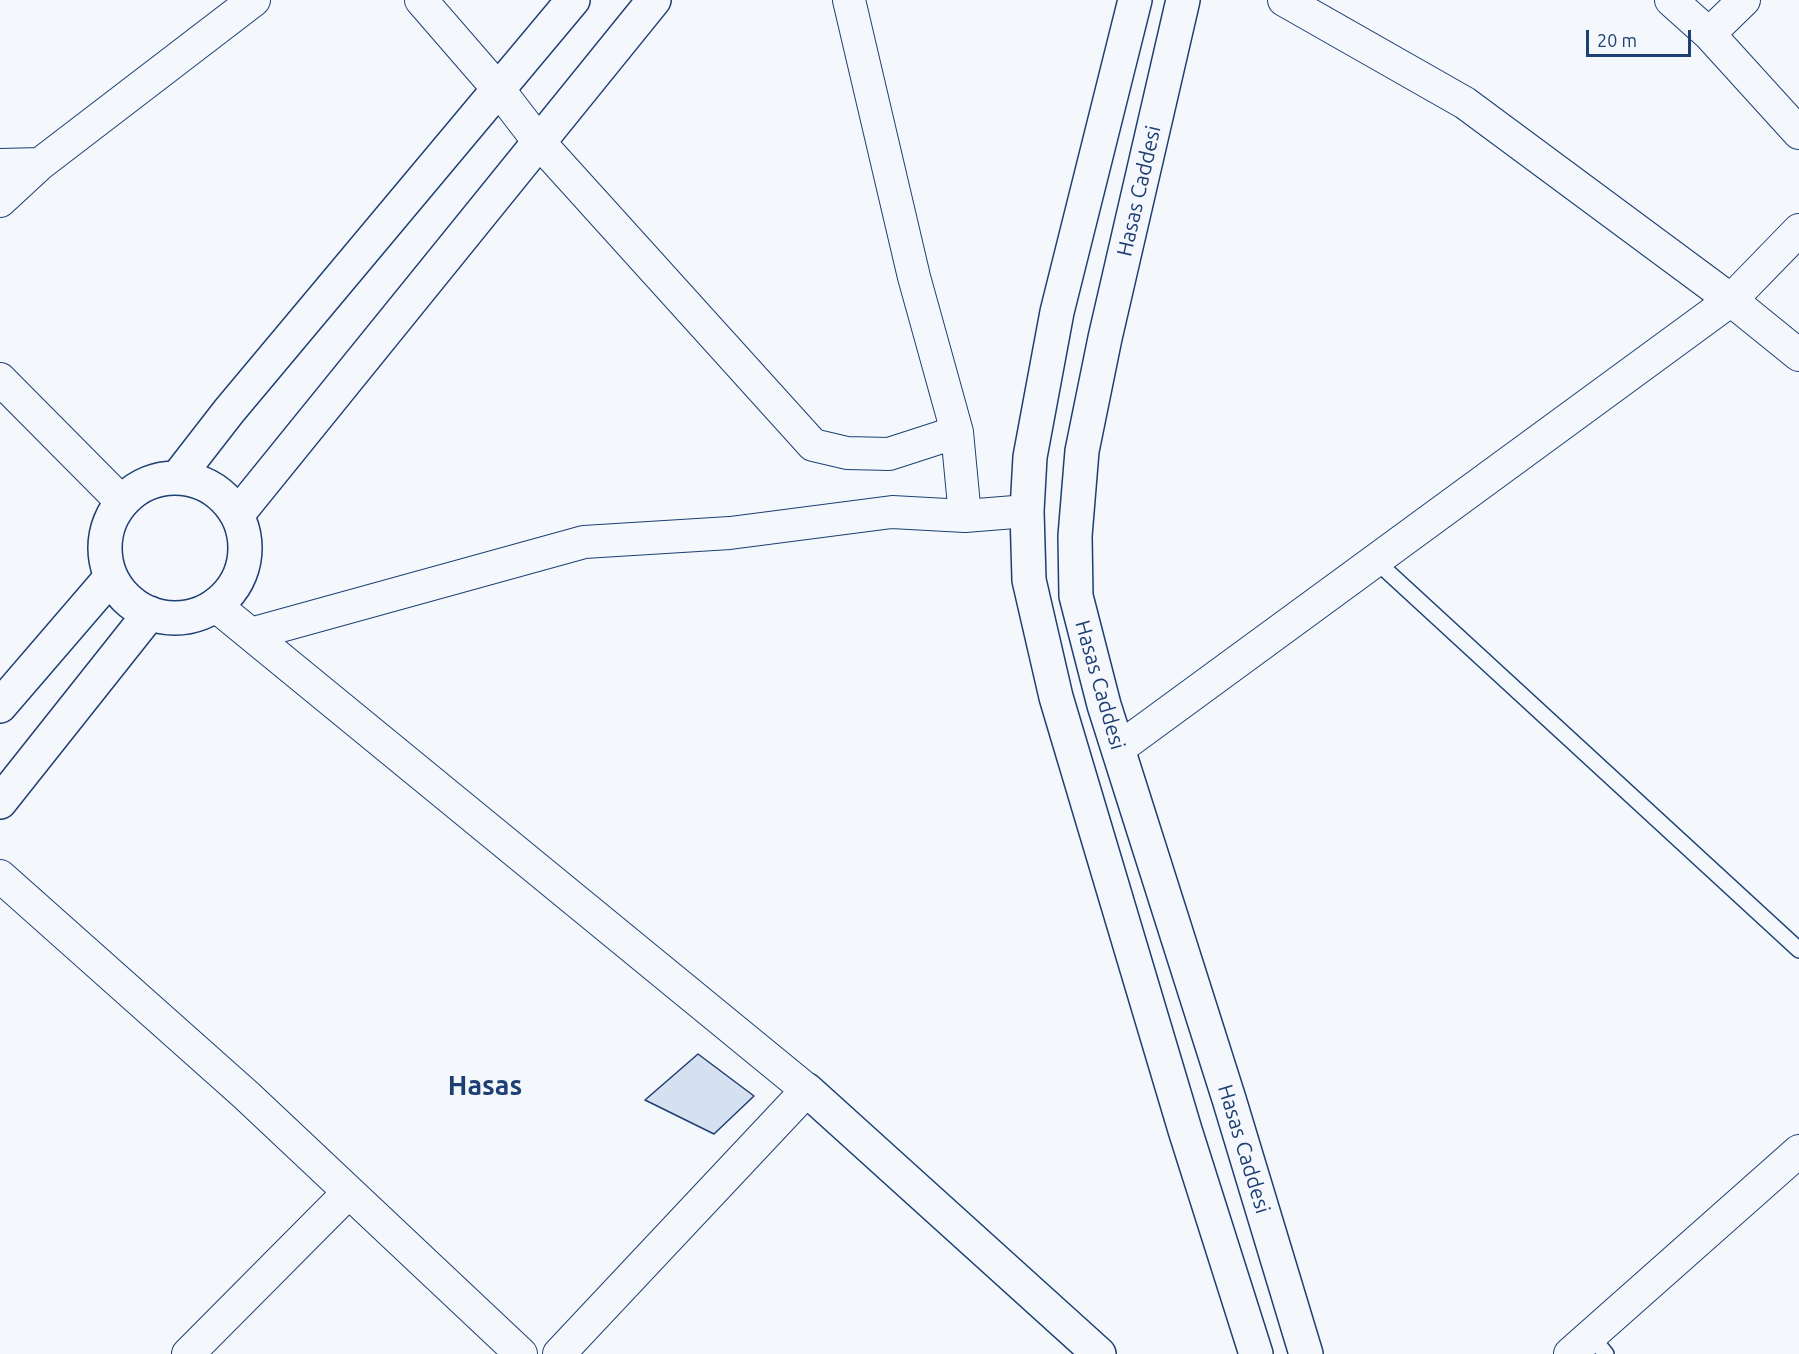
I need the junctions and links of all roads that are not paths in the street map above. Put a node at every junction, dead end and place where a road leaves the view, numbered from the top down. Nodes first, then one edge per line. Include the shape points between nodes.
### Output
1 (254, 0) edge
2 (421, 0) edge
3 (573, 0) edge
4 (654, 0) edge
5 (849, 0) edge
6 (1135, 0) edge
7 (1183, 0) edge
8 (1284, 0) edge
9 (1671, 0) edge
10 (1744, 0) edge
11 (1709, 34) junction
12 (499, 90) junction
13 (1799, 133) edge
14 (538, 142) junction
15 (39, 164) junction
16 (0, 165) edge
17 (0, 201) edge
18 (1799, 230) edge
19 (1731, 300) junction
20 (1799, 355) edge
21 (0, 379) edge
22 (957, 432) junction
23 (177, 478) junction
24 (122, 502) junction
25 (1027, 511) junction
26 (237, 515) junction
27 (965, 516) junction
28 (1376, 561) junction
29 (111, 577) junction
30 (215, 605) junction
31 (150, 613) junction
32 (251, 634) junction
33 (0, 706) edge
34 (1118, 750) junction
35 (0, 802) edge
36 (0, 876) edge
37 (1799, 950) edge
38 (807, 1090) junction
39 (1799, 1150) edge
40 (349, 1192) junction
41 (1589, 1348) edge
42 (188, 1354) edge
43 (522, 1354) edge
44 (559, 1354) edge
45 (1099, 1354) edge
46 (1256, 1354) edge
47 (1306, 1354) edge

1 - 15 street
2 - 12 street
3 - 12 main road
4 - 14 main road
5 - 22 street via 914,277
6 - 25 main road, Hasas Caddesi via 1057,312 1030,457
7 - 34 main road, Hasas Caddesi via 1082,451 1074,536 1076,596
8 - 19 street via 1465,103
9 - 11 street
10 - 11 street
11 - 13 street
12 - 14 street
12 - 23 main road
14 - 22 street via 813,445 847,453 889,453
14 - 26 main road
15 - 16 street
15 - 17 street
18 - 19 street
19 - 20 street
19 - 28 street
21 - 24 street
22 - 27 street
23 - 24 main road via 147,484
23 - 26 main road via 196,480 212,488
24 - 29 main road via 105,538
25 - 27 street
25 - 46 main road, Hasas Caddesi via 1029,580 1056,697
26 - 30 main road via 244,534 245,554 230,592
27 - 32 street via 892,512 730,533 584,542
28 - 34 street
28 - 37 lane
29 - 31 main road via 121,592
29 - 33 main road
30 - 31 main road via 184,617
30 - 32 street
31 - 35 main road
32 - 38 street
34 - 47 main road, Hasas Caddesi
36 - 40 street
38 - 44 street
38 - 45 main road
39 - 41 street
40 - 42 street
40 - 43 street

